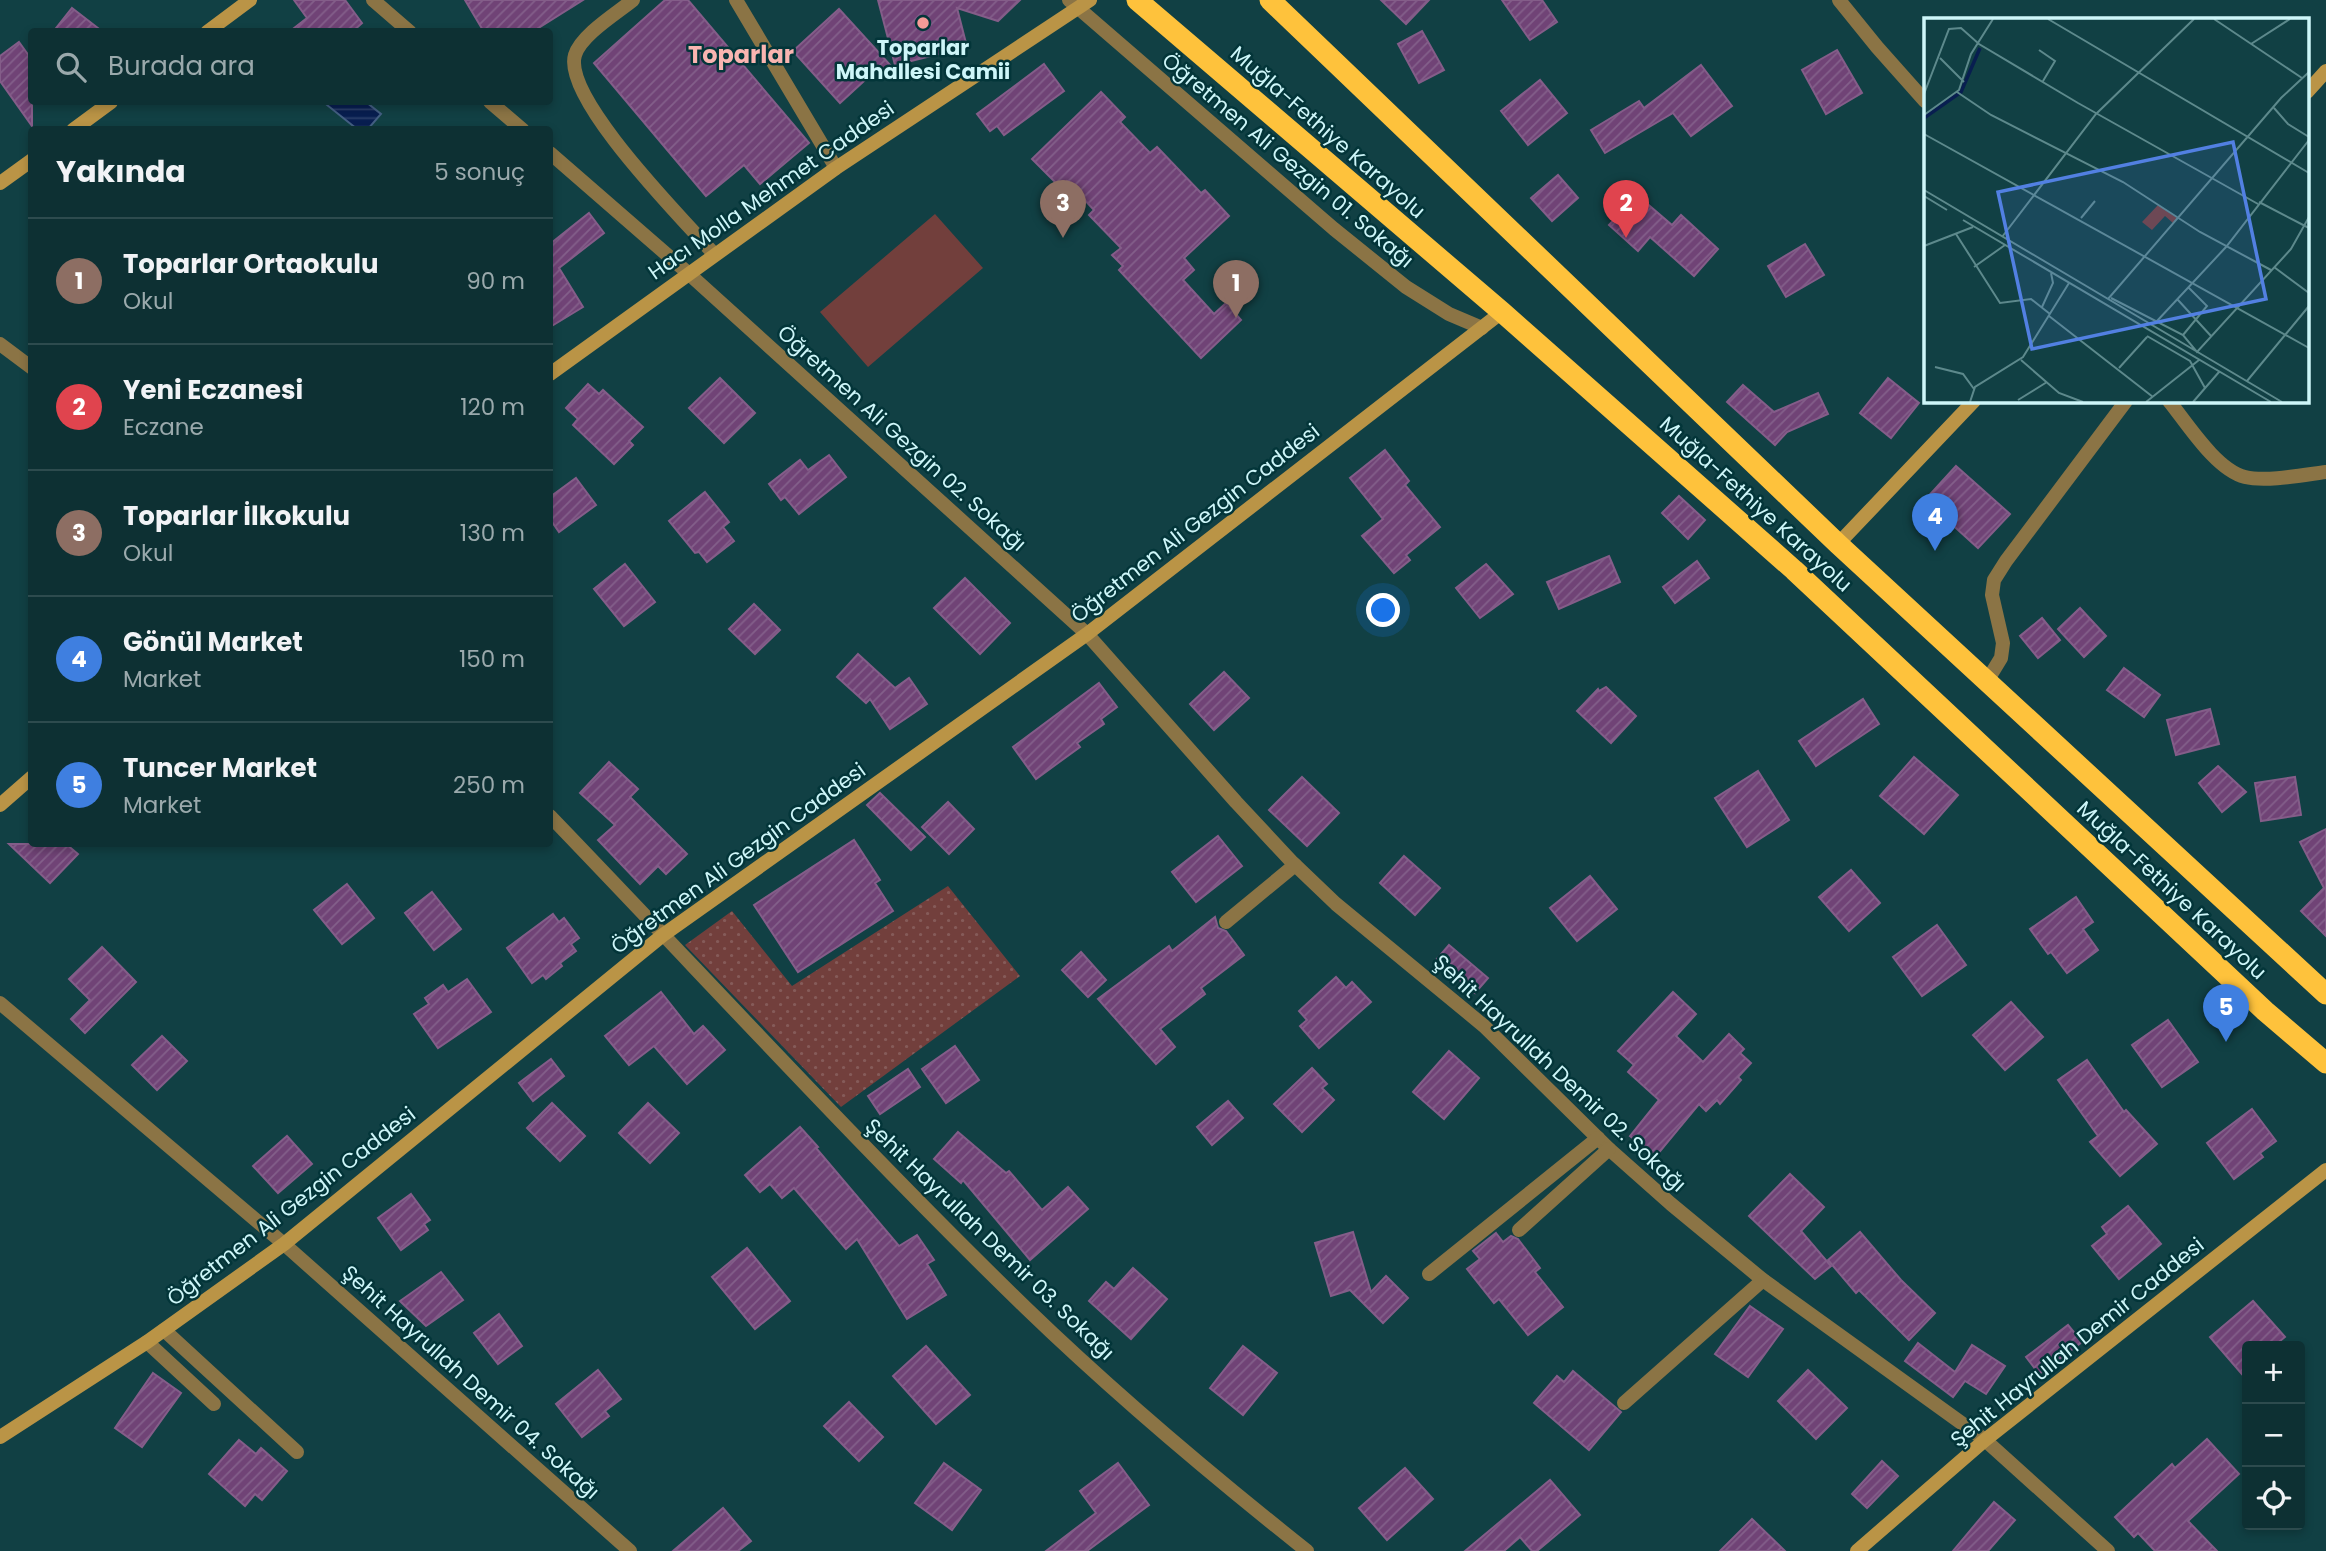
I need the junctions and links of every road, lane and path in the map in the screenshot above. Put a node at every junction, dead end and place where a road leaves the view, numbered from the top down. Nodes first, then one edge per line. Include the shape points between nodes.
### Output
1 (250, 0) edge
2 (373, 0) edge
3 (633, 0) edge
4 (736, 0) edge
5 (1137, 0) edge
6 (1269, 0) edge
7 (1839, 0) edge
8 (1079, 3) edge
9 (212, 28) edge
10 (405, 28) edge
11 (2326, 71) edge
12 (2308, 91) edge
13 (1924, 100) edge
14 (107, 105) edge
15 (494, 105) edge
16 (78, 126) edge
17 (518, 126) edge
18 (553, 156) edge
19 (28, 163) edge
20 (836, 168) junction
21 (0, 183) edge
22 (714, 254) junction
23 (688, 273) junction
24 (1502, 312) junction
25 (1482, 328) junction
26 (0, 344) edge
27 (28, 365) edge
28 (553, 372) edge
29 (1973, 402) edge
30 (2125, 402) edge
31 (2170, 402) edge
32 (2326, 472) edge
33 (1838, 544) junction
34 (1087, 634) junction
35 (1987, 681) junction
36 (28, 780) edge
37 (0, 805) edge
38 (553, 819) edge
39 (1295, 864) junction
40 (1226, 922) dead end
41 (663, 935) junction
42 (2326, 994) edge
43 (0, 1003) edge
44 (2326, 1063) edge
45 (1598, 1138) junction
46 (1609, 1149) junction
47 (2326, 1170) edge
48 (1519, 1230) dead end
49 (284, 1244) junction
50 (1429, 1274) dead end
51 (1763, 1280) junction
52 (164, 1330) junction
53 (147, 1342) junction
54 (1624, 1403) dead end
55 (214, 1404) dead end
56 (0, 1437) edge
57 (1985, 1440) junction
58 (297, 1452) dead end
59 (630, 1551) edge
60 (1307, 1551) edge
61 (1857, 1551) edge
62 (2108, 1551) edge

1 - 9 street
2 - 10 street
3 - 22 street via 585,38 575,55 574,72 592,111 612,138
4 - 20 street
5 - 24 highway, Muğla-Fethiye Karayolu
6 - 33 highway, Muğla-Fethiye Karayolu
7 - 13 street
8 - 20 street, Hacı Molla Mehmet Caddesi
8 - 25 street, Öğretmen Ali Gezgin 01. Sokağı via 1364,254 1449,314
11 - 12 street
14 - 16 street
15 - 17 street
18 - 23 street, Öğretmen Ali Gezgin 02. Sokağı
19 - 21 street
20 - 22 street, Hacı Molla Mehmet Caddesi
22 - 23 street, Hacı Molla Mehmet Caddesi
23 - 28 street, Hacı Molla Mehmet Caddesi
23 - 34 street, Öğretmen Ali Gezgin 02. Sokağı
24 - 25 street, Öğretmen Ali Gezgin Caddesi
24 - 44 highway, Muğla-Fethiye Karayolu via 1794,570
25 - 34 street, Öğretmen Ali Gezgin Caddesi
26 - 27 street
29 - 33 street
30 - 35 street via 1994,580 1992,596 2003,643 2001,658
31 - 32 street via 2217,458 2246,478
33 - 35 highway, Muğla-Fethiye Karayolu
34 - 39 street, Şehit Hayrullah Demir 02. Sokağı
34 - 41 street, Öğretmen Ali Gezgin Caddesi
35 - 42 highway, Muğla-Fethiye Karayolu
36 - 37 street
38 - 41 street, Şehit Hayrullah Demir 03. Sokağı
39 - 40 street
39 - 45 street, Şehit Hayrullah Demir 02. Sokağı via 1336,904 1484,1026
41 - 49 street, Öğretmen Ali Gezgin Caddesi
41 - 60 street, Şehit Hayrullah Demir 03. Sokağı via 884,1168 1027,1309 1157,1428
43 - 49 street, Şehit Hayrullah Demir 04. Sokağı
45 - 46 street, Şehit Hayrullah Demir 02. Sokağı
45 - 50 street
46 - 48 street
46 - 51 street, Şehit Hayrullah Demir 02. Sokağı
47 - 57 street, Şehit Hayrullah Demir Caddesi
49 - 52 street, Öğretmen Ali Gezgin Caddesi
49 - 59 street, Şehit Hayrullah Demir 04. Sokağı
51 - 54 street
51 - 57 street, Şehit Hayrullah Demir 02. Sokağı
52 - 53 street, Öğretmen Ali Gezgin Caddesi
52 - 58 street
53 - 55 street
53 - 56 street, Öğretmen Ali Gezgin Caddesi
57 - 61 street, Şehit Hayrullah Demir Caddesi
57 - 62 street, Şehit Hayrullah Demir 02. Sokağı

